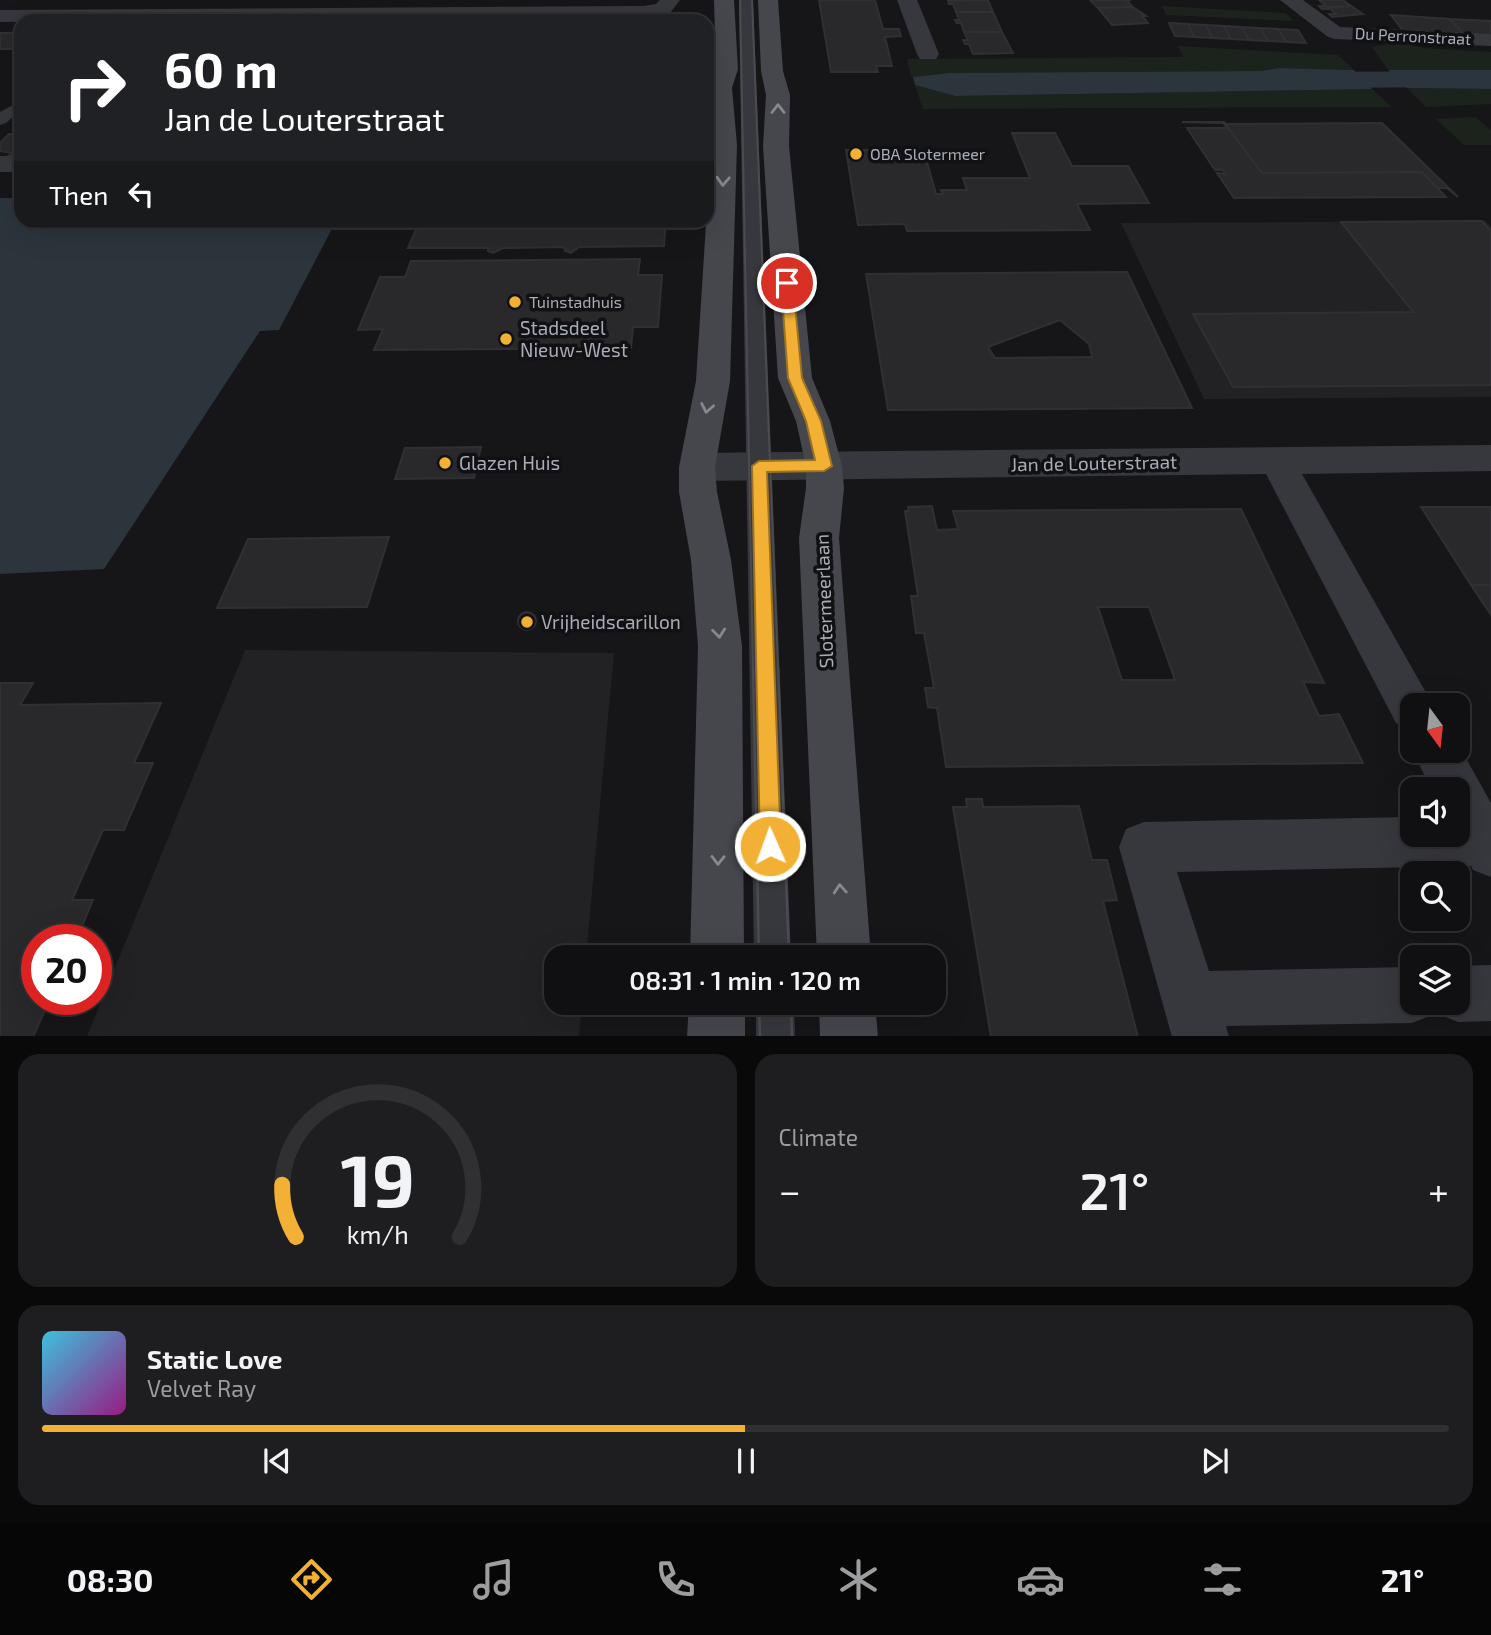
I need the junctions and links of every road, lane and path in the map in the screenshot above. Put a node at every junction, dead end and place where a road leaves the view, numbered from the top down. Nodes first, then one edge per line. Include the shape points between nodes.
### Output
1 (135, 0) edge
2 (723, 0) edge
3 (746, 0) edge
4 (768, 0) edge
5 (907, 0) edge
6 (1290, 0) edge
7 (667, 4) edge
8 (397, 6) edge
9 (120, 14) edge
10 (150, 14) edge
11 (1491, 40) edge
12 (929, 54) dead end
13 (1491, 458) edge
14 (1277, 461) junction
15 (759, 466) junction
16 (824, 466) junction
17 (697, 467) junction
18 (1404, 693) edge
19 (1470, 814) edge
20 (1488, 847) edge
21 (717, 945) edge
22 (774, 945) edge
23 (843, 945) edge
24 (1491, 993) edge
25 (1470, 994) edge
26 (1400, 996) edge
27 (716, 1015) edge
28 (775, 1015) edge
29 (848, 1015) edge
30 (1196, 1018) edge
31 (716, 1036) edge
32 (776, 1036) edge
33 (849, 1036) edge

1 - 9 street
2 -> 17 main road via 727,69 720,88 724,145 713,381
3 - 15 lane
16 -> 4 main road, Slotermeerlaan via 814,421 795,378
5 - 12 street
6 - 11 street, Du Perronstraat via 1335,33
7 - 8 street via 644,12
8 - 10 street
13 - 14 street, Jan de Louterstraat
14 - 16 street, Jan de Louterstraat
14 - 18 street
15 - 16 street, Jan de Louterstraat
15 - 17 street, Jan de Louterstraat
15 - 22 lane
23 -> 16 main road, Slotermeerlaan via 818,538
17 -> 21 main road via 720,646
19 - 20 street
20 - 30 street via 1144,847
24 - 25 street
26 - 30 street
27 - 31 main road
28 - 32 lane
29 - 33 main road

